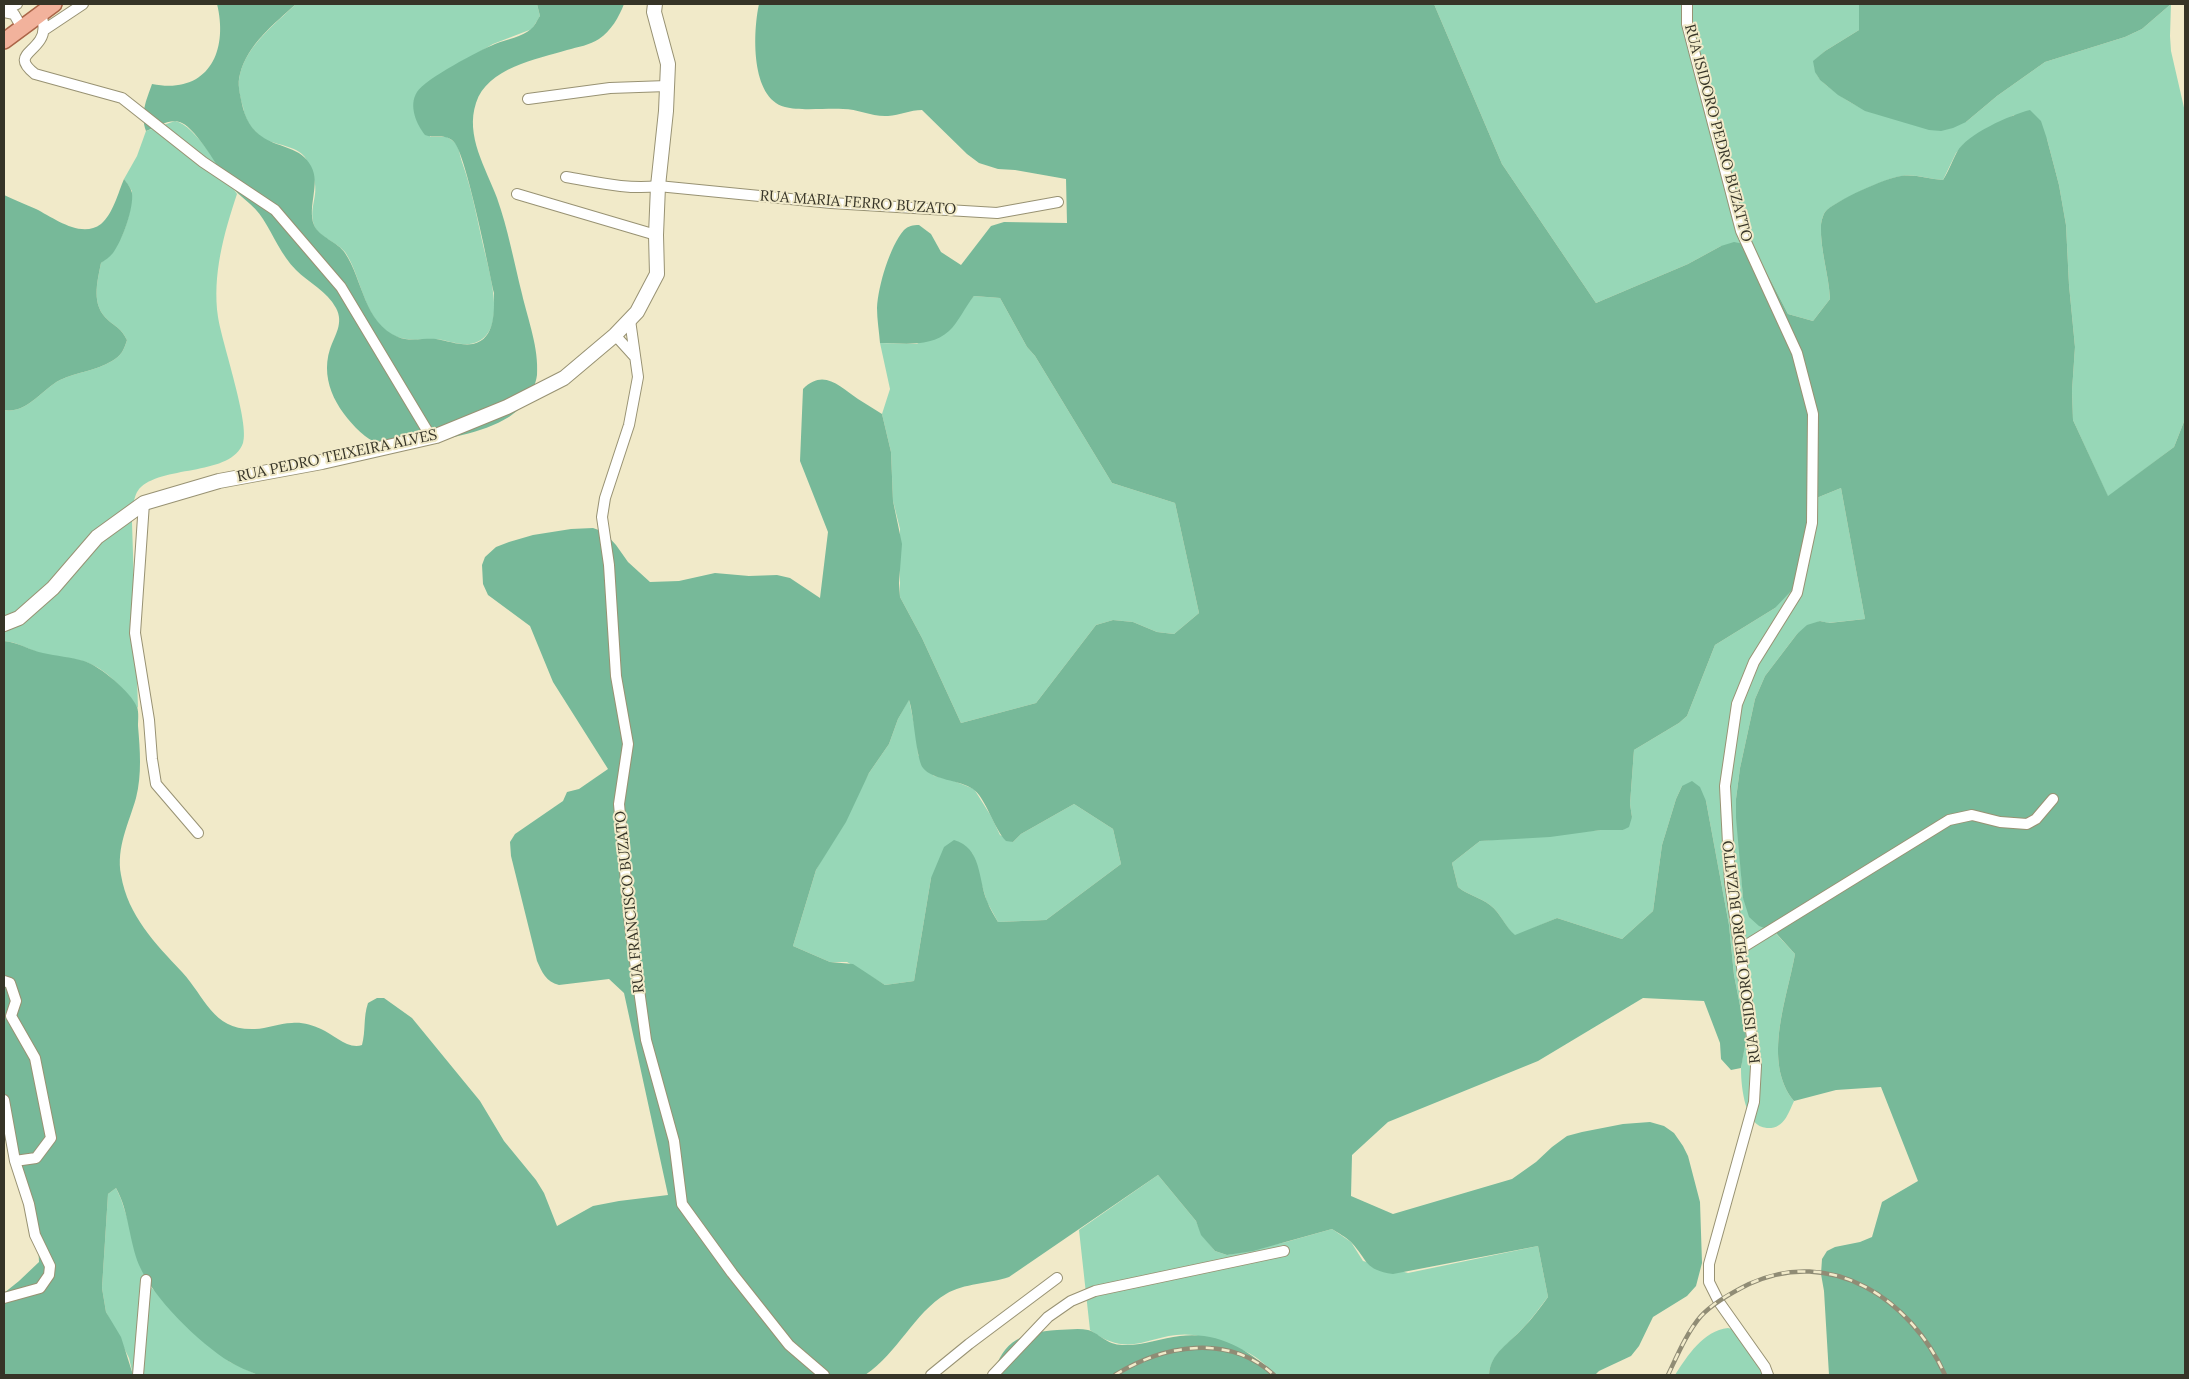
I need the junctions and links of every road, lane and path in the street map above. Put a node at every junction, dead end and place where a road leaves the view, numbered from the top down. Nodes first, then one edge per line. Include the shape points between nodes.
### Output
1 (17, 4) edge
2 (54, 4) edge
3 (83, 4) edge
4 (655, 4) edge
5 (1687, 4) edge
6 (4, 11) edge
7 (41, 13) junction
8 (22, 28) junction
9 (44, 30) junction
10 (4, 41) edge
11 (667, 86) junction
12 (528, 99) dead end
13 (566, 177) dead end
14 (658, 186) junction
15 (517, 194) dead end
16 (1058, 202) dead end
17 (656, 235) junction
18 (630, 320) junction
19 (615, 335) junction
20 (635, 357) junction
21 (431, 437) junction
22 (144, 503) junction
23 (4, 624) edge
24 (2053, 799) dead end
25 (198, 833) dead end
26 (1740, 949) junction
27 (4, 981) edge
28 (7, 1017) edge
29 (4, 1100) edge
30 (15, 1161) junction
31 (1284, 1251) dead end
32 (1057, 1278) dead end
33 (146, 1280) dead end
34 (4, 1298) edge
35 (138, 1375) edge
36 (824, 1375) edge
37 (931, 1375) edge
38 (993, 1375) edge
39 (1768, 1375) edge

1 - 6 street
2 - 7 main road
3 - 9 street
4 - 11 street, RUA PEDRO TEIXEIRA ALVES via 654,12 668,64
5 - 26 street, RUA ISIDORO PEDRO BUZATTO via 1687,24 1741,231 1797,353 1813,414 1812,522 1797,593 1754,662 1736,704 1725,786 1730,882
6 - 8 street via 14,14
7 - 8 main road
7 - 9 street
8 - 10 main road
9 - 21 street via 24,59 26,67 34,74 122,98 203,162 275,210 341,287
11 - 12 street via 610,88
11 - 14 street, RUA PEDRO TEIXEIRA ALVES
13 - 14 street, RUA MARIA FERRO BUZATO via 611,185
14 - 16 street, RUA MARIA FERRO BUZATO via 831,203 997,213
14 - 17 street, RUA PEDRO TEIXEIRA ALVES
15 - 17 street
17 - 18 street, RUA PEDRO TEIXEIRA ALVES via 657,274
18 - 19 street, RUA PEDRO TEIXEIRA ALVES
18 - 20 street, RUA FRANCISCO BUZATO
19 - 20 street
19 - 21 street, RUA PEDRO TEIXEIRA ALVES via 564,378 507,407
20 - 36 street, RUA FRANCISCO BUZATO via 638,377 629,425 602,517 609,564 616,676 628,744 619,804 630,925 646,1040 674,1141 682,1204 789,1345
21 - 22 street, RUA PEDRO TEIXEIRA ALVES via 322,462 219,480
22 - 23 street, RUA PEDRO TEIXEIRA ALVES via 98,537 54,588 19,618
22 - 25 street via 134,633 156,784
24 - 26 street via 2036,819 2027,824 1972,815 1949,820
26 - 39 street, RUA ISIDORO PEDRO BUZATTO via 1756,1066 1754,1102 1709,1264 1709,1282
27 - 28 street via 10,983 16,1001
28 - 30 street via 35,1058 50,1138 36,1158
29 - 30 street
30 - 34 street via 35,1235 50,1266 49,1275 40,1288
31 - 38 street via 1096,1291 1071,1301 1048,1317
32 - 37 street
33 - 35 street

